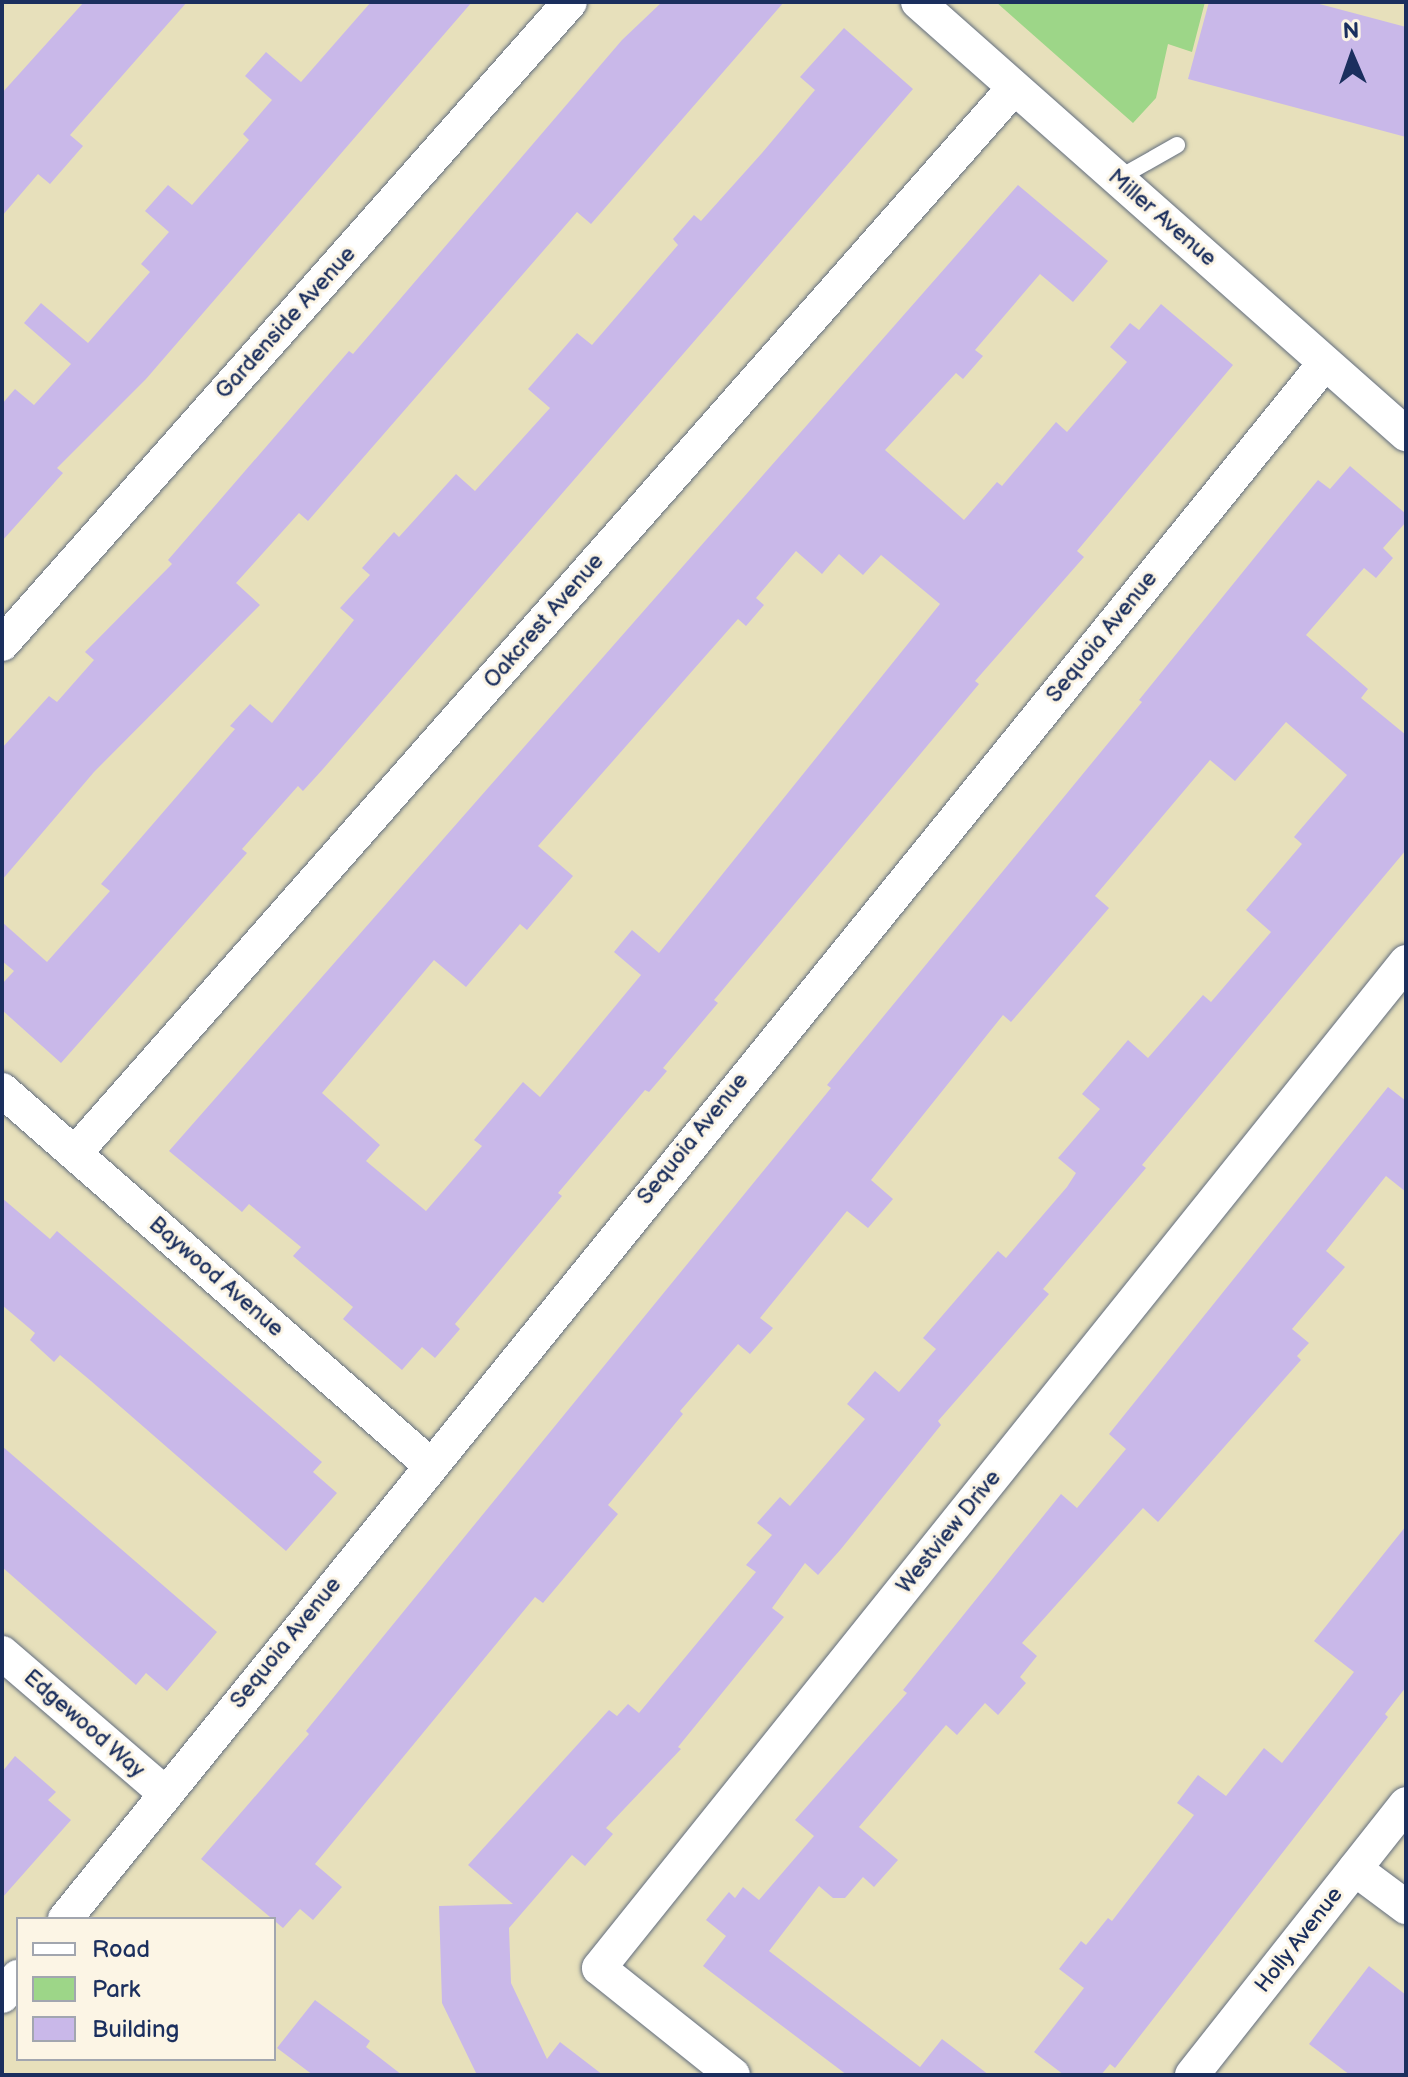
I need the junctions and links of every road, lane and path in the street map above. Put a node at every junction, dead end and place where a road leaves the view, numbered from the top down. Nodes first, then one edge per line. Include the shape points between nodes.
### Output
1 (570, 2) edge
2 (918, 2) edge
3 (1014, 88) junction
4 (1177, 145) dead end
5 (1117, 179) junction
6 (1325, 363) junction
7 (1406, 434) edge
8 (2, 644) edge
9 (1406, 962) edge
10 (2, 1090) edge
11 (75, 1153) junction
12 (429, 1464) junction
13 (2, 1653) edge
14 (166, 1794) junction
15 (1406, 1804) edge
16 (1355, 1869) junction
17 (1406, 1907) edge
18 (67, 1917) edge
19 (16, 1979) edge
20 (2, 1996) edge
21 (733, 2075) edge
22 (1192, 2075) edge

1 - 8 street, Gardenside Avenue
2 - 3 street, Miller Avenue
3 - 5 street, Miller Avenue
3 - 11 street, Oakcrest Avenue
4 - 5 lane
5 - 6 street, Miller Avenue
6 - 7 street, Miller Avenue
6 - 12 street, Sequoia Avenue
9 - 21 street, Westview Drive via 599,1968
10 - 11 street, Baywood Avenue
11 - 12 street, Baywood Avenue
12 - 14 street, Sequoia Avenue
13 - 14 street, Edgewood Way
14 - 18 street, Sequoia Avenue
15 - 16 street, Holly Avenue
16 - 17 street
16 - 22 street, Holly Avenue
19 - 20 street

